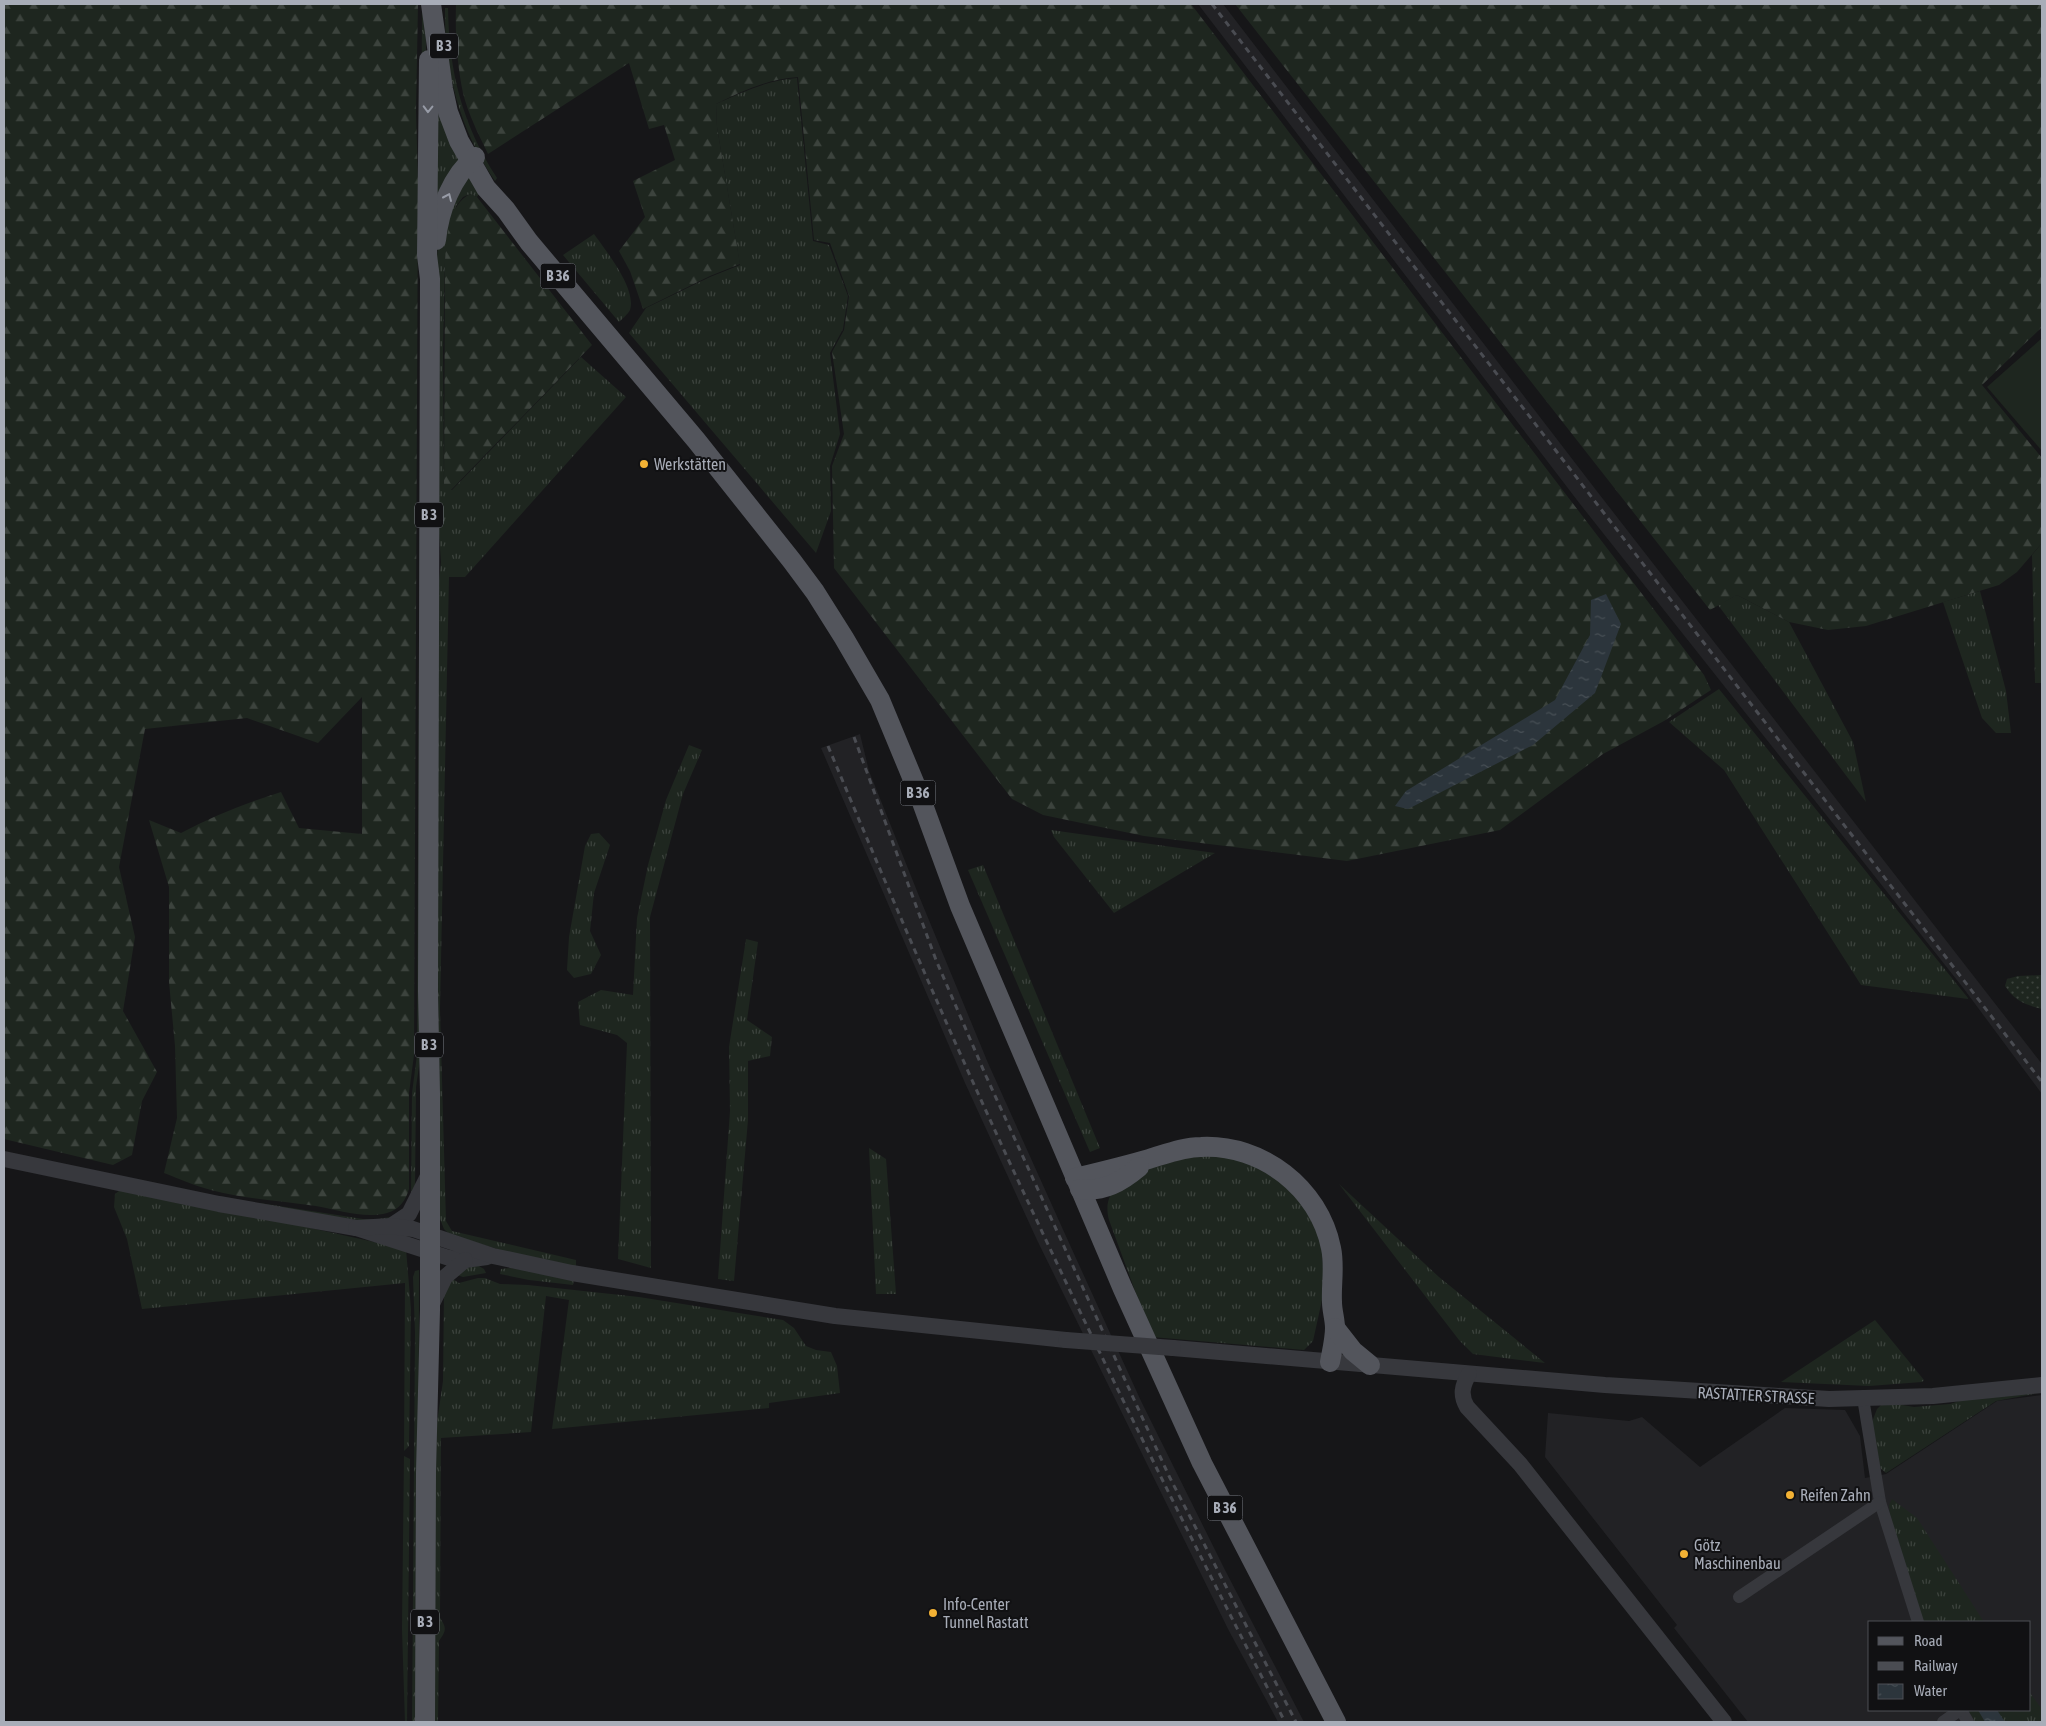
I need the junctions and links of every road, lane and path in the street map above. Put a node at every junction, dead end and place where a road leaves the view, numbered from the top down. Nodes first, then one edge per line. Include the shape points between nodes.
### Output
1 (435, 5) edge
2 (472, 159) junction
3 (430, 279) junction
4 (4, 1159) edge
5 (1148, 1160) junction
6 (429, 1174) junction
7 (1078, 1184) junction
8 (1113, 1185) junction
9 (391, 1226) junction
10 (356, 1228) junction
11 (1097, 1230) junction
12 (430, 1243) junction
13 (493, 1256) junction
14 (465, 1260) junction
15 (1332, 1302) junction
16 (430, 1310) junction
17 (1335, 1328) junction
18 (1323, 1361) junction
19 (1370, 1365) junction
20 (1469, 1374) junction
21 (2042, 1385) edge
22 (1862, 1398) junction
23 (1880, 1502) junction
24 (1739, 1597) dead end
25 (1918, 1621) edge
26 (1959, 1711) edge
27 (1961, 1711) edge
28 (425, 1722) edge
29 (1336, 1722) edge
30 (1724, 1722) edge
31 (1943, 1722) edge
32 (1968, 1722) edge

1 - 2 main road, B 3 via 450,88
1 - 2 main road, B 36 via 439,64 448,112 459,141
1 -> 3 main road, B 3 via 429,40 427,255
3 -> 2 main road, B 3 via 444,205 457,178
2 - 7 main road, B 36 via 486,188 696,440 792,561 844,638 880,700 960,906
3 - 6 main road, B 3
4 - 10 street via 219,1204
5 - 7 main road
5 - 8 main road
5 - 15 main road via 1200,1146 1229,1148 1278,1168 1295,1183 1322,1220 1331,1248 1334,1273
6 - 9 street via 413,1208
6 - 12 main road, B 3
7 - 8 main road via 1101,1190
7 - 11 main road, B 36
8 - 11 main road
9 - 10 street
9 - 12 street via 412,1229
10 - 12 street
11 - 29 main road, B 36 via 1202,1463
12 - 13 street
12 - 14 street via 441,1256
12 - 16 main road, B 3
13 - 14 street
13 - 18 street, RASTATTER STRASSE, bridge via 572,1273 835,1316 1066,1340
14 - 16 street via 445,1278
15 - 17 main road
15 - 18 main road
16 - 28 main road, B 3
17 - 18 main road
17 - 19 main road via 1353,1351
18 - 19 street, RASTATTER STRASSE
19 - 20 street, RASTATTER STRASSE
20 - 22 street, RASTATTER STRASSE via 1718,1393
20 - 30 street via 1474,1414 1520,1464
21 - 22 street, RASTATTER STRASSE via 1948,1395
22 - 23 street
23 - 24 street
23 - 25 street
26 - 31 street
27 - 32 street

